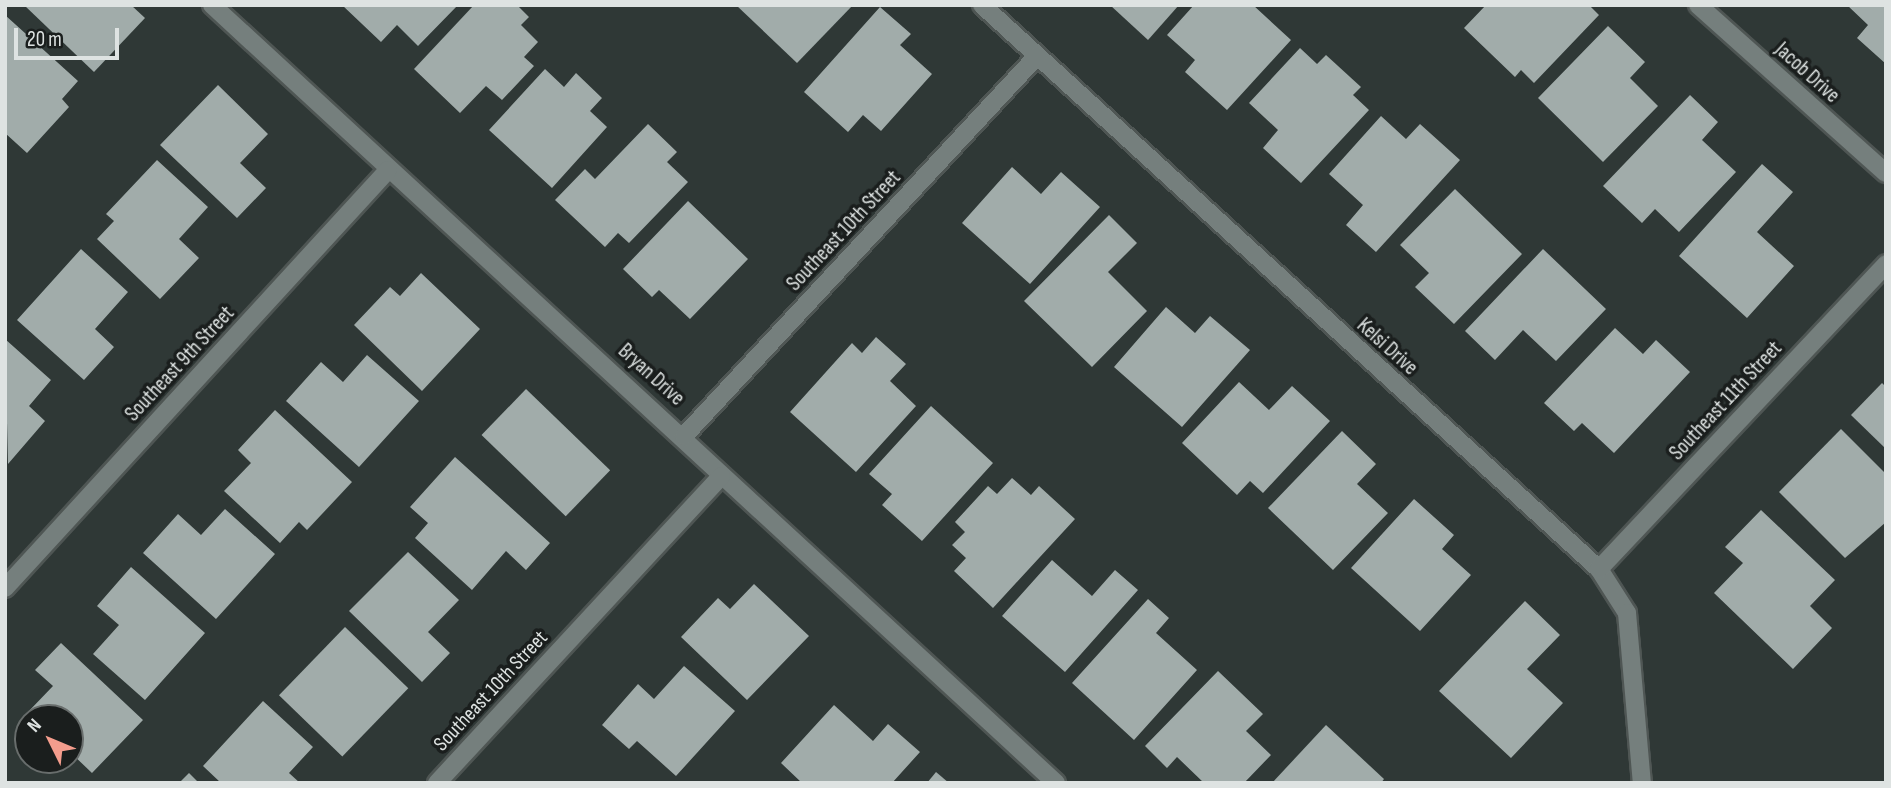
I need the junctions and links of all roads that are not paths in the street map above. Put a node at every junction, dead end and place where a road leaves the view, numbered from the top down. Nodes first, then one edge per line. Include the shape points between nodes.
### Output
1 (212, 5) edge
2 (982, 5) edge
3 (1698, 5) edge
4 (1037, 56) junction
5 (388, 170) junction
6 (1886, 173) edge
7 (1886, 264) edge
8 (684, 436) junction
9 (721, 475) junction
10 (1600, 569) junction
11 (5, 588) edge
12 (437, 783) edge
13 (1056, 783) edge
14 (1642, 783) edge

1 - 5 street, Bryan Drive
2 - 4 street, Kelsi Drive
3 - 6 street, Jacob Drive
4 - 8 street, Southeast 10th Street
4 - 10 street, Kelsi Drive
5 - 8 street, Bryan Drive
5 - 11 street, Southeast 9th Street
7 - 10 street, Southeast 11th Street
8 - 9 street, Bryan Drive
9 - 12 street, Southeast 10th Street
9 - 13 street, Bryan Drive
10 - 14 street, Kelsi Drive via 1628,613

